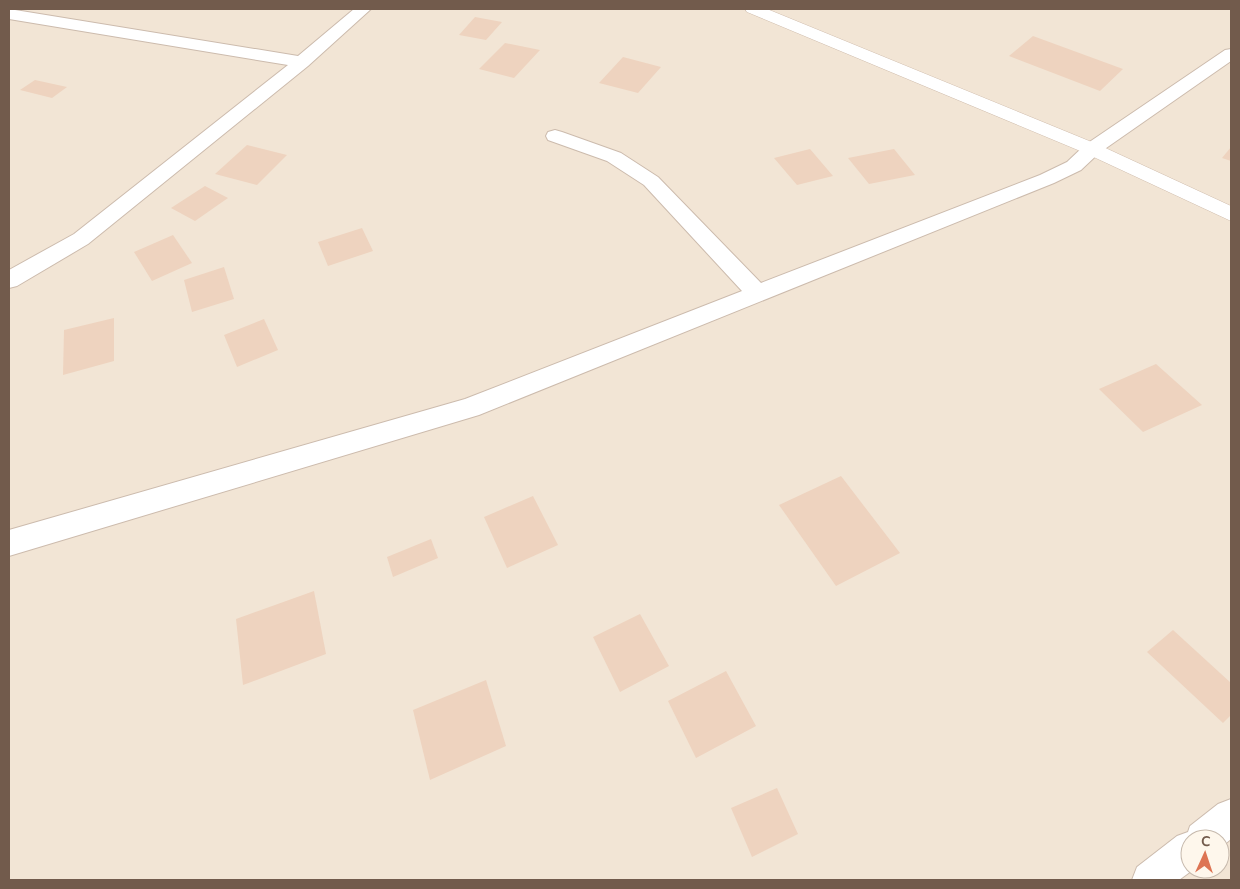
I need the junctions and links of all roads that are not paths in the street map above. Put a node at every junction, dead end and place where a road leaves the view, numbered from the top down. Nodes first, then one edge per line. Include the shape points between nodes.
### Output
1 (363, 9) edge
2 (753, 9) edge
3 (9, 14) edge
4 (1231, 54) edge
5 (302, 62) junction
6 (555, 136) dead end
7 (1092, 149) junction
8 (1231, 214) edge
9 (9, 280) edge
10 (758, 294) junction
11 (9, 543) edge
12 (1231, 818) edge
13 (1216, 829) edge
14 (1180, 857) edge
15 (1150, 880) edge

1 - 5 street
2 - 7 street
3 - 5 street
4 - 7 street
5 - 9 street via 82,239
6 - 10 street via 614,157 651,181
7 - 8 street
7 - 10 street via 1074,166 1047,179
10 - 11 street via 470,408
12 - 13 street
14 - 15 street

